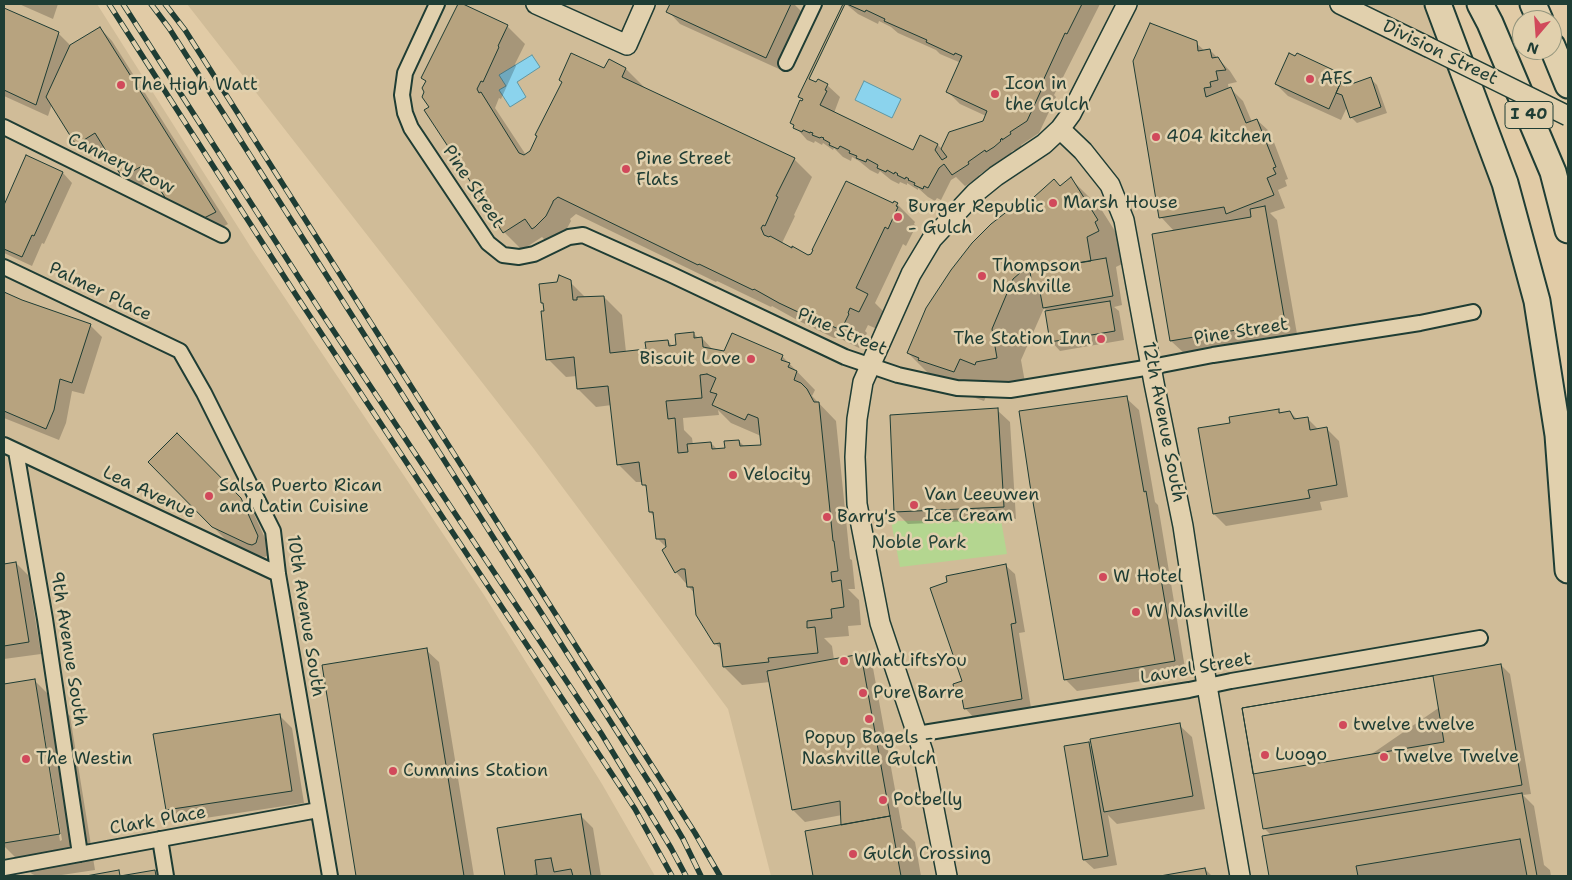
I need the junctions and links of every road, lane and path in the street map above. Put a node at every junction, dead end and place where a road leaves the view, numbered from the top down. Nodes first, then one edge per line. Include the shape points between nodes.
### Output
1 (437, 4) edge
2 (536, 4) edge
3 (645, 4) edge
4 (814, 4) edge
5 (1127, 4) edge
6 (1340, 4) edge
7 (1438, 4) edge
8 (1480, 4) edge
9 (1558, 60) edge
10 (786, 63) dead end
11 (1568, 85) edge
12 (1568, 116) edge
13 (4, 127) edge
14 (1060, 129) junction
15 (1568, 230) edge
16 (222, 235) dead end
17 (4, 267) edge
18 (1473, 312) dead end
19 (180, 352) joint
20 (870, 366) junction
21 (1152, 367) junction
22 (10, 448) edge
23 (1568, 570) edge
24 (278, 574) junction
25 (1480, 638) dead end
26 (1207, 686) junction
27 (917, 734) junction
28 (318, 810) junction
29 (160, 839) junction
30 (80, 854) junction
31 (4, 868) edge
32 (166, 876) edge
33 (330, 876) edge
34 (947, 876) edge
35 (1240, 876) edge

1 - 20 street, Pine Street via 405,73 402,95 405,113 411,128 488,243 503,255 519,257 534,254 569,237 583,235
2 - 3 main road via 627,45
4 - 10 street
5 - 14 main road via 1071,114
6 - 12 main road, Division Street, bridge
7 - 23 highway via 1505,183 1537,301 1558,435
8 - 15 highway, I 40 via 1553,172
9 - 11 highway, I 40
13 - 16 street, Cannery Row
14 - 20 main road via 975,193 932,240 911,274
14 - 21 main road, 12th Avenue South via 1083,151 1110,185 1124,220
17 - 19 street, Palmer Place
18 - 21 street, Pine Street
19 - 24 street, 10th Avenue South via 273,531
20 - 21 street, Pine Street via 957,388 1010,390
20 - 27 main road via 863,382 856,418 857,504 880,624
21 - 26 main road, 12th Avenue South via 1183,526
22 - 24 street, Lea Avenue
22 - 30 street, 9th Avenue South via 45,619
24 - 28 street, 10th Avenue South
25 - 26 street, Laurel Street
26 - 27 street, Laurel Street
26 - 35 main road, 12th Avenue South
27 - 34 main road
28 - 29 street, Clark Place
28 - 33 street, 10th Avenue South
29 - 30 street, Clark Place
29 - 32 street
30 - 31 street, Clark Place

